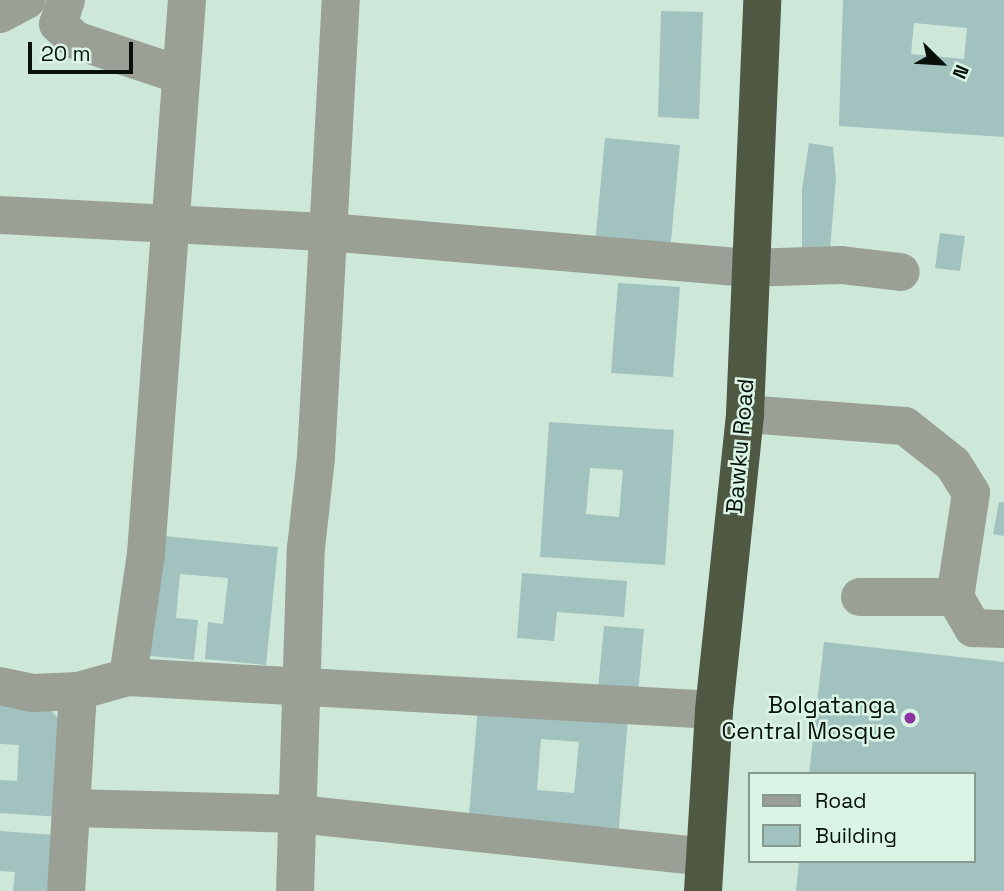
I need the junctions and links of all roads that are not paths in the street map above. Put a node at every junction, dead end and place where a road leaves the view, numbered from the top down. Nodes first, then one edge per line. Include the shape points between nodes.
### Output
1 (26, 0) edge
2 (66, 0) edge
3 (187, 0) edge
4 (341, 0) edge
5 (762, 0) edge
6 (0, 14) edge
7 (180, 75) junction
8 (0, 215) edge
9 (169, 224) junction
10 (328, 232) junction
11 (748, 268) junction
12 (901, 272) dead end
13 (745, 414) junction
14 (860, 597) dead end
15 (955, 597) junction
16 (1004, 629) edge
17 (128, 677) junction
18 (304, 685) junction
19 (0, 686) edge
20 (78, 691) junction
21 (714, 710) junction
22 (71, 808) junction
23 (298, 814) junction
24 (704, 874) edge
25 (66, 891) edge
26 (295, 891) edge

1 - 6 street
2 - 7 street via 58,24 75,40
3 - 7 street
4 - 10 street
5 - 11 highway, Bawku Road
7 - 9 street
8 - 9 street
9 - 10 street
9 - 17 street via 146,554
10 - 11 street
10 - 18 street via 316,457 306,548
11 - 12 street via 841,265
11 - 13 highway, Bawku Road
13 - 15 street via 905,426 953,464 971,493
13 - 21 highway, Bawku Road
14 - 15 street
15 - 16 street via 973,628
17 - 18 street
17 - 20 street
18 - 21 street
18 - 23 street
19 - 20 street via 33,693
20 - 22 street
21 - 24 highway, Bawku Road
22 - 23 street
22 - 25 street
23 - 24 street
23 - 26 street

